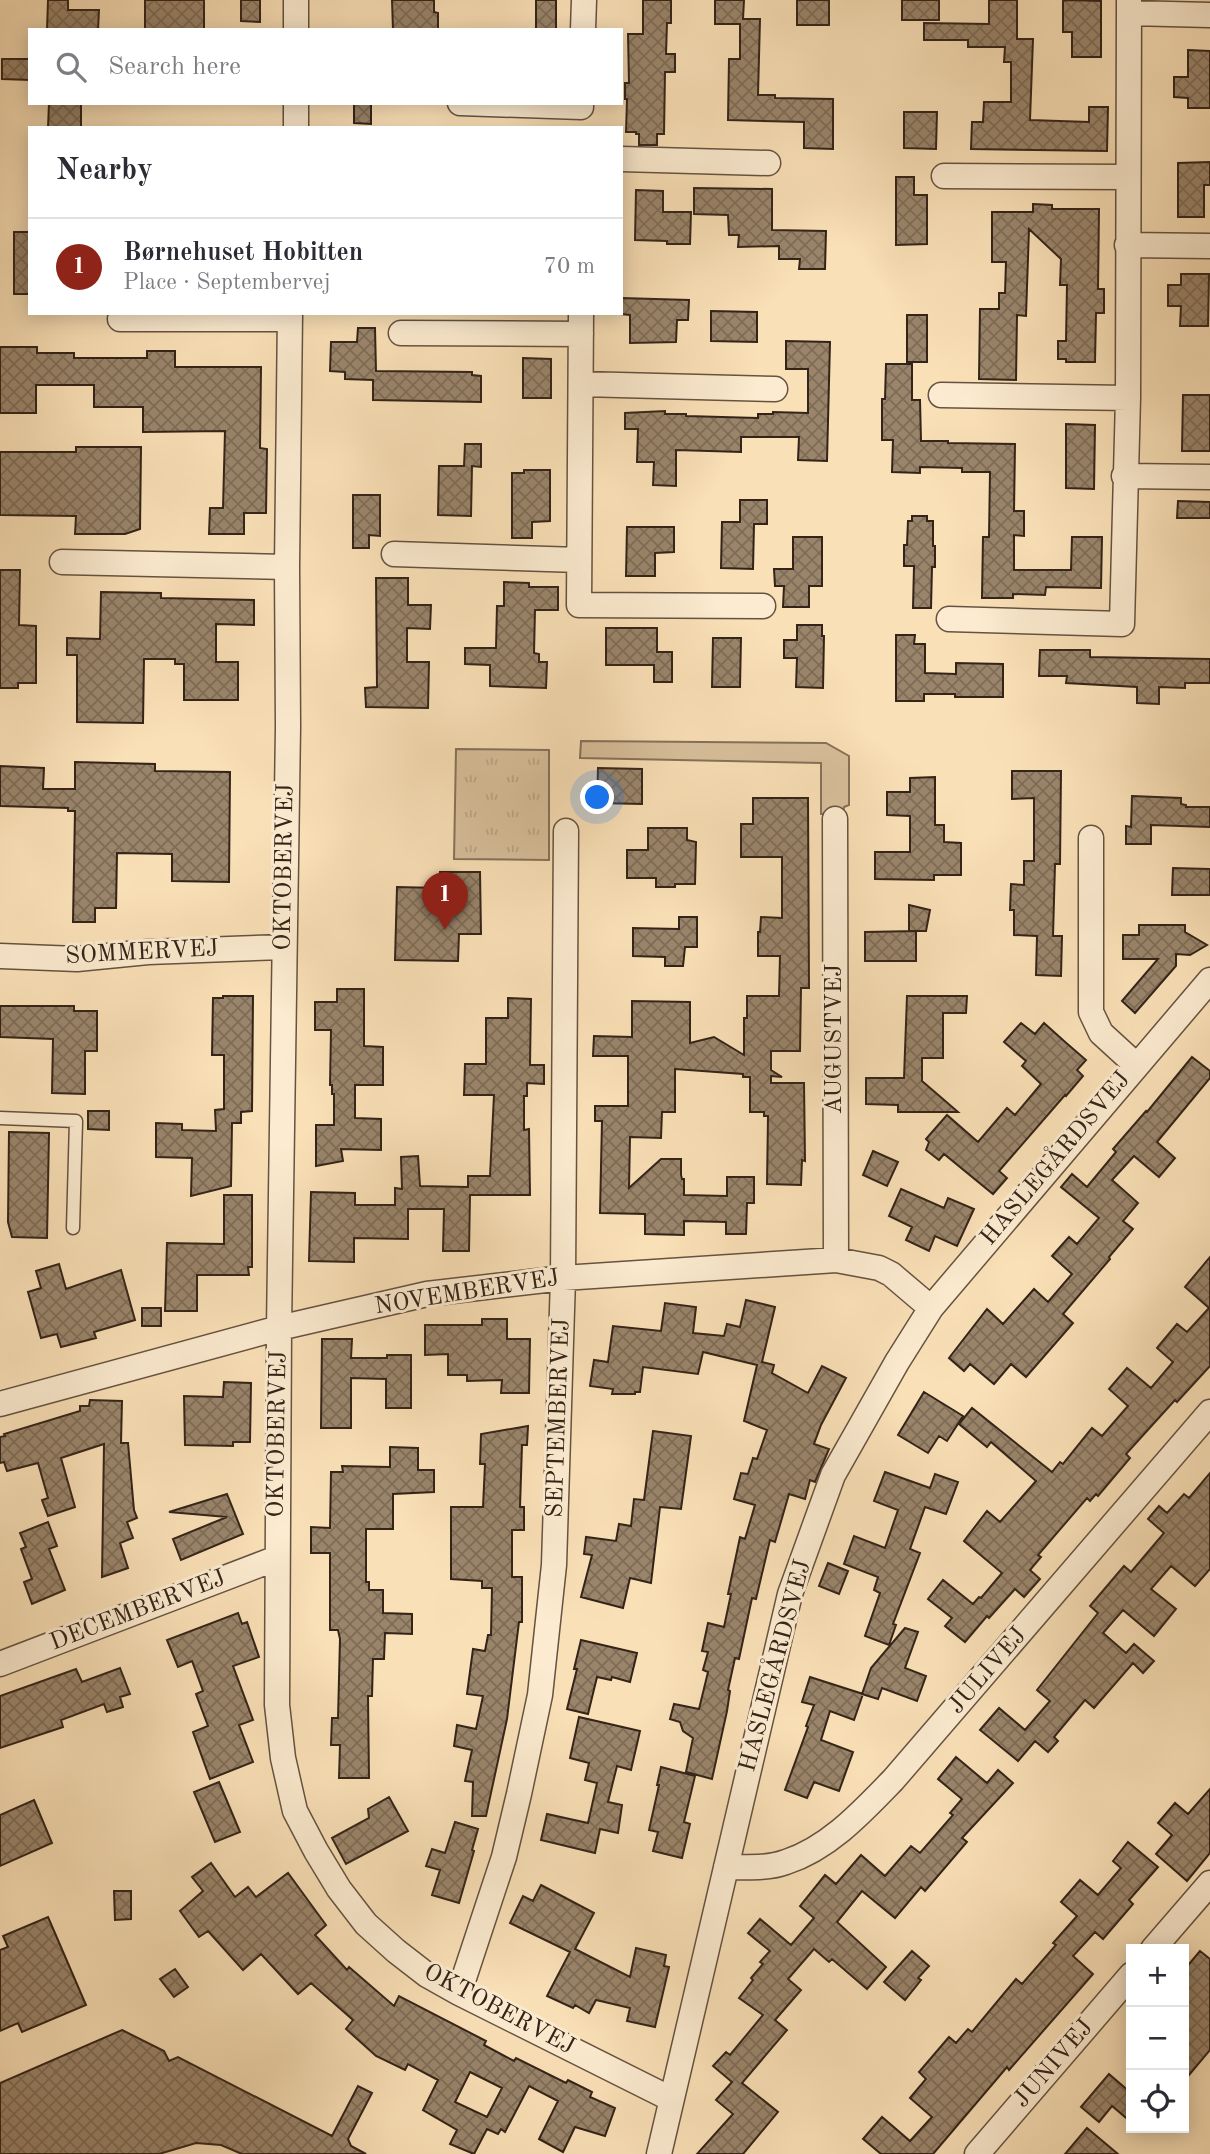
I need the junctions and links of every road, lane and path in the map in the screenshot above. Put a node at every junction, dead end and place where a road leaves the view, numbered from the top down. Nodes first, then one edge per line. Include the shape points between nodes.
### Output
1 (296, 0) edge
2 (584, 0) edge
3 (1129, 7) edge
4 (1210, 15) edge
5 (296, 28) edge
6 (583, 28) edge
7 (296, 105) edge
8 (484, 105) edge
9 (582, 113) edge
10 (296, 126) edge
11 (623, 159) edge
12 (768, 163) dead end
13 (944, 176) dead end
14 (1127, 177) junction
15 (1127, 245) junction
16 (1210, 246) edge
17 (290, 316) edge
18 (120, 320) dead end
19 (581, 323) edge
20 (401, 333) dead end
21 (581, 384) junction
22 (775, 390) dead end
23 (942, 395) dead end
24 (1128, 398) junction
25 (1124, 476) junction
26 (1210, 477) edge
27 (394, 554) dead end
28 (579, 559) junction
29 (62, 562) dead end
30 (287, 568) junction
31 (763, 606) dead end
32 (949, 619) dead end
33 (835, 819) dead end
34 (566, 831) dead end
35 (1091, 838) dead end
36 (284, 947) junction
37 (0, 956) edge
38 (1210, 980) edge
39 (1136, 1065) junction
40 (0, 1118) edge
41 (73, 1228) dead end
42 (836, 1260) junction
43 (563, 1278) junction
44 (931, 1308) junction
45 (279, 1328) junction
46 (0, 1404) edge
47 (1210, 1412) edge
48 (277, 1558) junction
49 (0, 1664) edge
50 (726, 1867) junction
51 (1210, 1883) edge
52 (1157, 1944) edge
53 (1126, 1981) edge
54 (459, 1993) junction
55 (671, 2099) junction
56 (659, 2154) edge
57 (977, 2154) edge

1 - 5 street
2 - 6 street
3 - 4 street
3 - 14 street
7 - 10 street
8 - 9 street
11 - 12 street
13 - 14 street
14 - 15 street
15 - 16 street
15 - 24 street
17 - 18 street, OKTOBERVEJ
17 - 30 street, OKTOBERVEJ
19 - 20 street
19 - 21 street
21 - 22 street
21 - 28 street
23 - 24 street
24 - 25 street
25 - 26 street
25 - 32 street via 1122,624
27 - 28 street
28 - 31 street via 579,605
29 - 30 street
30 - 36 street, OKTOBERVEJ
33 - 42 street, AUGUSTVEJ
34 - 43 street, SEPTEMBERVEJ
35 - 39 street, HASLEGÅRDSVEJ via 1091,1012 1101,1032
36 - 37 street, SOMMERVEJ via 77,959
36 - 45 street, OKTOBERVEJ
38 - 39 street, HASLEGÅRDSVEJ
39 - 44 street, HASLEGÅRDSVEJ
40 - 41 lane via 76,1121
42 - 43 street, NOVEMBERVEJ
42 - 44 street, NOVEMBERVEJ via 891,1274
43 - 45 street, NOVEMBERVEJ via 427,1294
43 - 54 street, SEPTEMBERVEJ via 554,1565 540,1695 504,1857
44 - 50 street, HASLEGÅRDSVEJ via 833,1475 790,1594
45 - 46 street, NOVEMBERVEJ
45 - 48 street, OKTOBERVEJ
47 - 50 street, JULIVEJ via 859,1815 823,1843 785,1863
48 - 49 street, DECEMBERVEJ
48 - 54 street, OKTOBERVEJ via 277,1705 295,1811 339,1889 366,1924 427,1975
50 - 55 street, HASLEGÅRDSVEJ
51 - 52 street
53 - 57 street, JUNIVEJ
54 - 55 street, OKTOBERVEJ
55 - 56 street, HASLEGÅRDSVEJ

